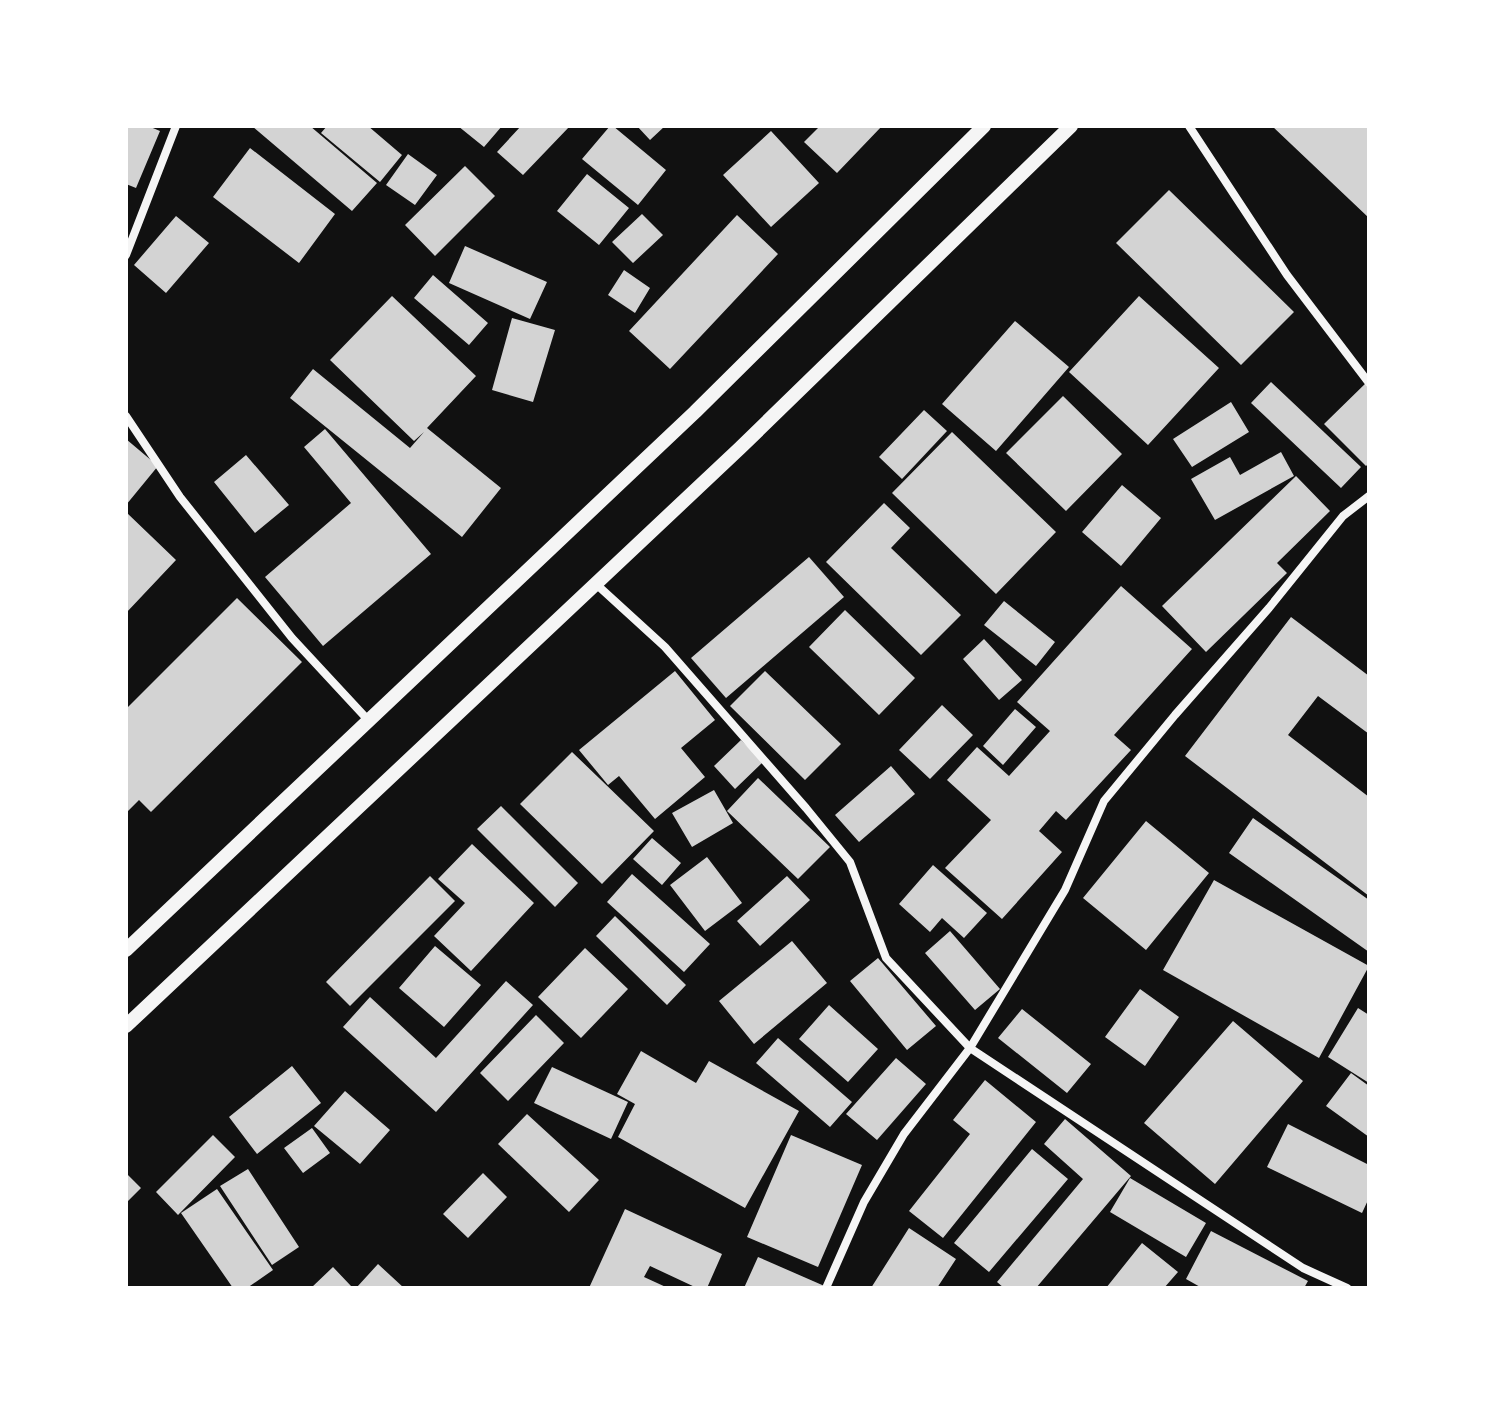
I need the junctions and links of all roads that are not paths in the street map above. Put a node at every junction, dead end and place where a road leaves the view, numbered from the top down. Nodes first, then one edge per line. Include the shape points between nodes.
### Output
1 (176, 126) edge
2 (984, 126) edge
3 (1071, 126) edge
4 (1189, 126) edge
5 (126, 255) edge
6 (1369, 383) edge
7 (126, 416) edge
8 (1369, 496) edge
9 (596, 584) junction
10 (369, 721) junction
11 (126, 950) edge
12 (126, 1026) edge
13 (970, 1048) junction
14 (826, 1288) edge
15 (1347, 1288) edge

1 - 5 street
2 - 10 street via 695,412
3 - 9 street
4 - 6 street via 1287,275
7 - 10 street via 180,497 292,638
8 - 13 street via 1343,516 1104,801 1065,890
9 - 12 street
9 - 13 street via 665,647 850,862 886,958
10 - 11 street
13 - 14 street via 904,1134 864,1202
13 - 15 street via 1303,1268

